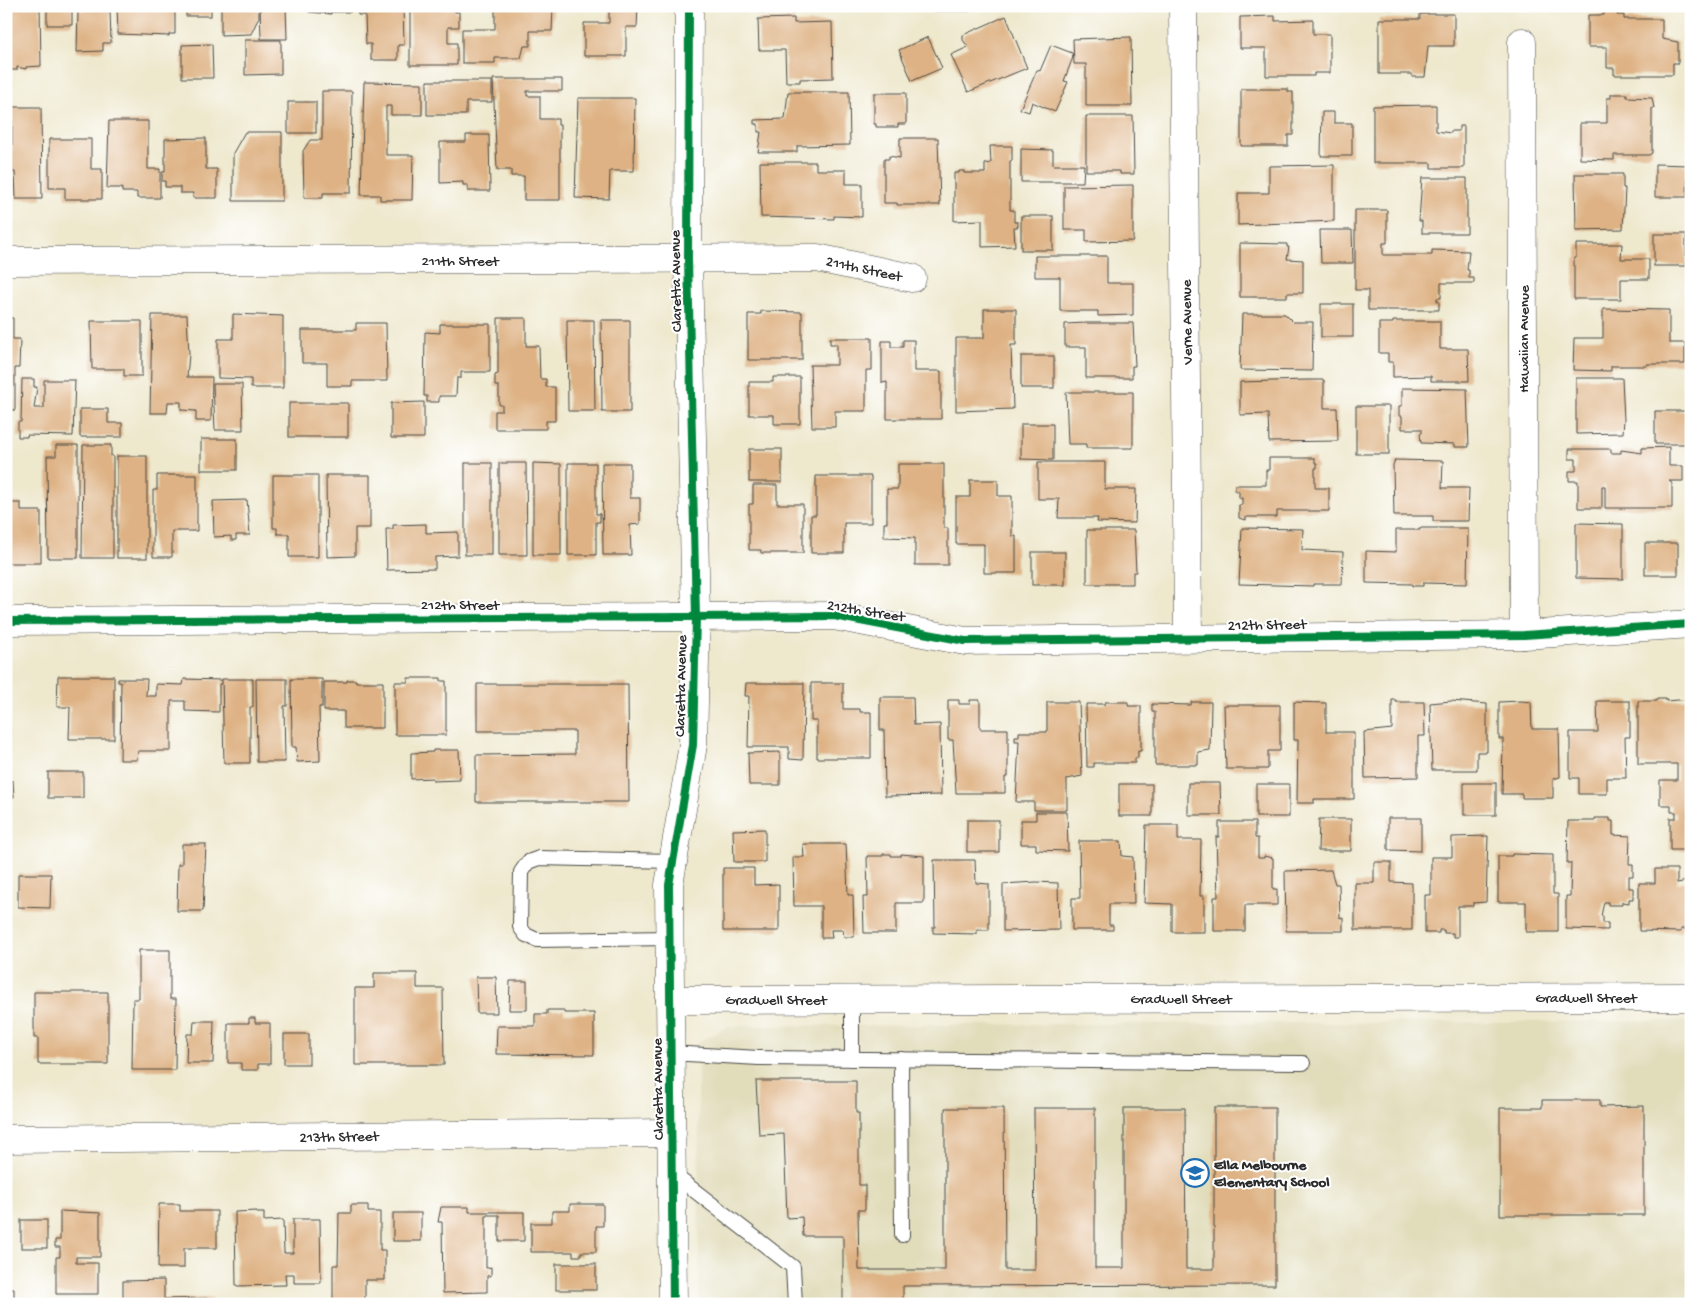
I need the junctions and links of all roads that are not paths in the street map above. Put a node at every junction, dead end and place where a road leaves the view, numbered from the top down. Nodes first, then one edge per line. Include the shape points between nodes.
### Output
1 (689, 6) edge
2 (1183, 6) edge
3 (1522, 42) dead end
4 (688, 259) junction
5 (6, 261) edge
6 (912, 278) dead end
7 (696, 616) junction
8 (6, 621) edge
9 (1691, 624) edge
10 (1524, 635) junction
11 (1188, 638) junction
12 (673, 861) junction
13 (670, 938) junction
14 (1691, 997) edge
15 (852, 999) junction
16 (670, 1000) junction
17 (670, 1053) junction
18 (852, 1059) junction
19 (901, 1059) junction
20 (1302, 1063) dead end
21 (672, 1133) junction
22 (6, 1139) edge
23 (673, 1174) junction
24 (902, 1235) dead end
25 (673, 1304) edge
26 (795, 1304) edge

1 - 4 street, Claretta Avenue
2 - 11 street, Verne Avenue
3 - 10 street, Hawaiian Avenue
4 - 5 street, 211th Street
4 - 6 street, 211th Street via 817,258
4 - 7 street, Claretta Avenue
7 - 8 street, 212th Street
7 - 11 street, 212th Street via 834,616 965,641
7 - 12 street, Claretta Avenue via 693,745
9 - 10 street, 212th Street
10 - 11 street, 212th Street
12 - 13 street, Claretta Avenue via 669,885
12 - 13 lane via 540,858 528,862 521,872 520,927 536,940
13 - 16 street, Claretta Avenue
14 - 15 street, Gradwell Street
15 - 16 street, Gradwell Street
15 - 18 lane
16 - 17 street, Claretta Avenue
17 - 18 lane
17 - 21 street, Claretta Avenue
18 - 19 lane
19 - 20 lane
19 - 24 lane
21 - 22 street, 213th Street
21 - 23 street, Claretta Avenue
23 - 25 street, Claretta Avenue
23 - 26 lane via 793,1267

